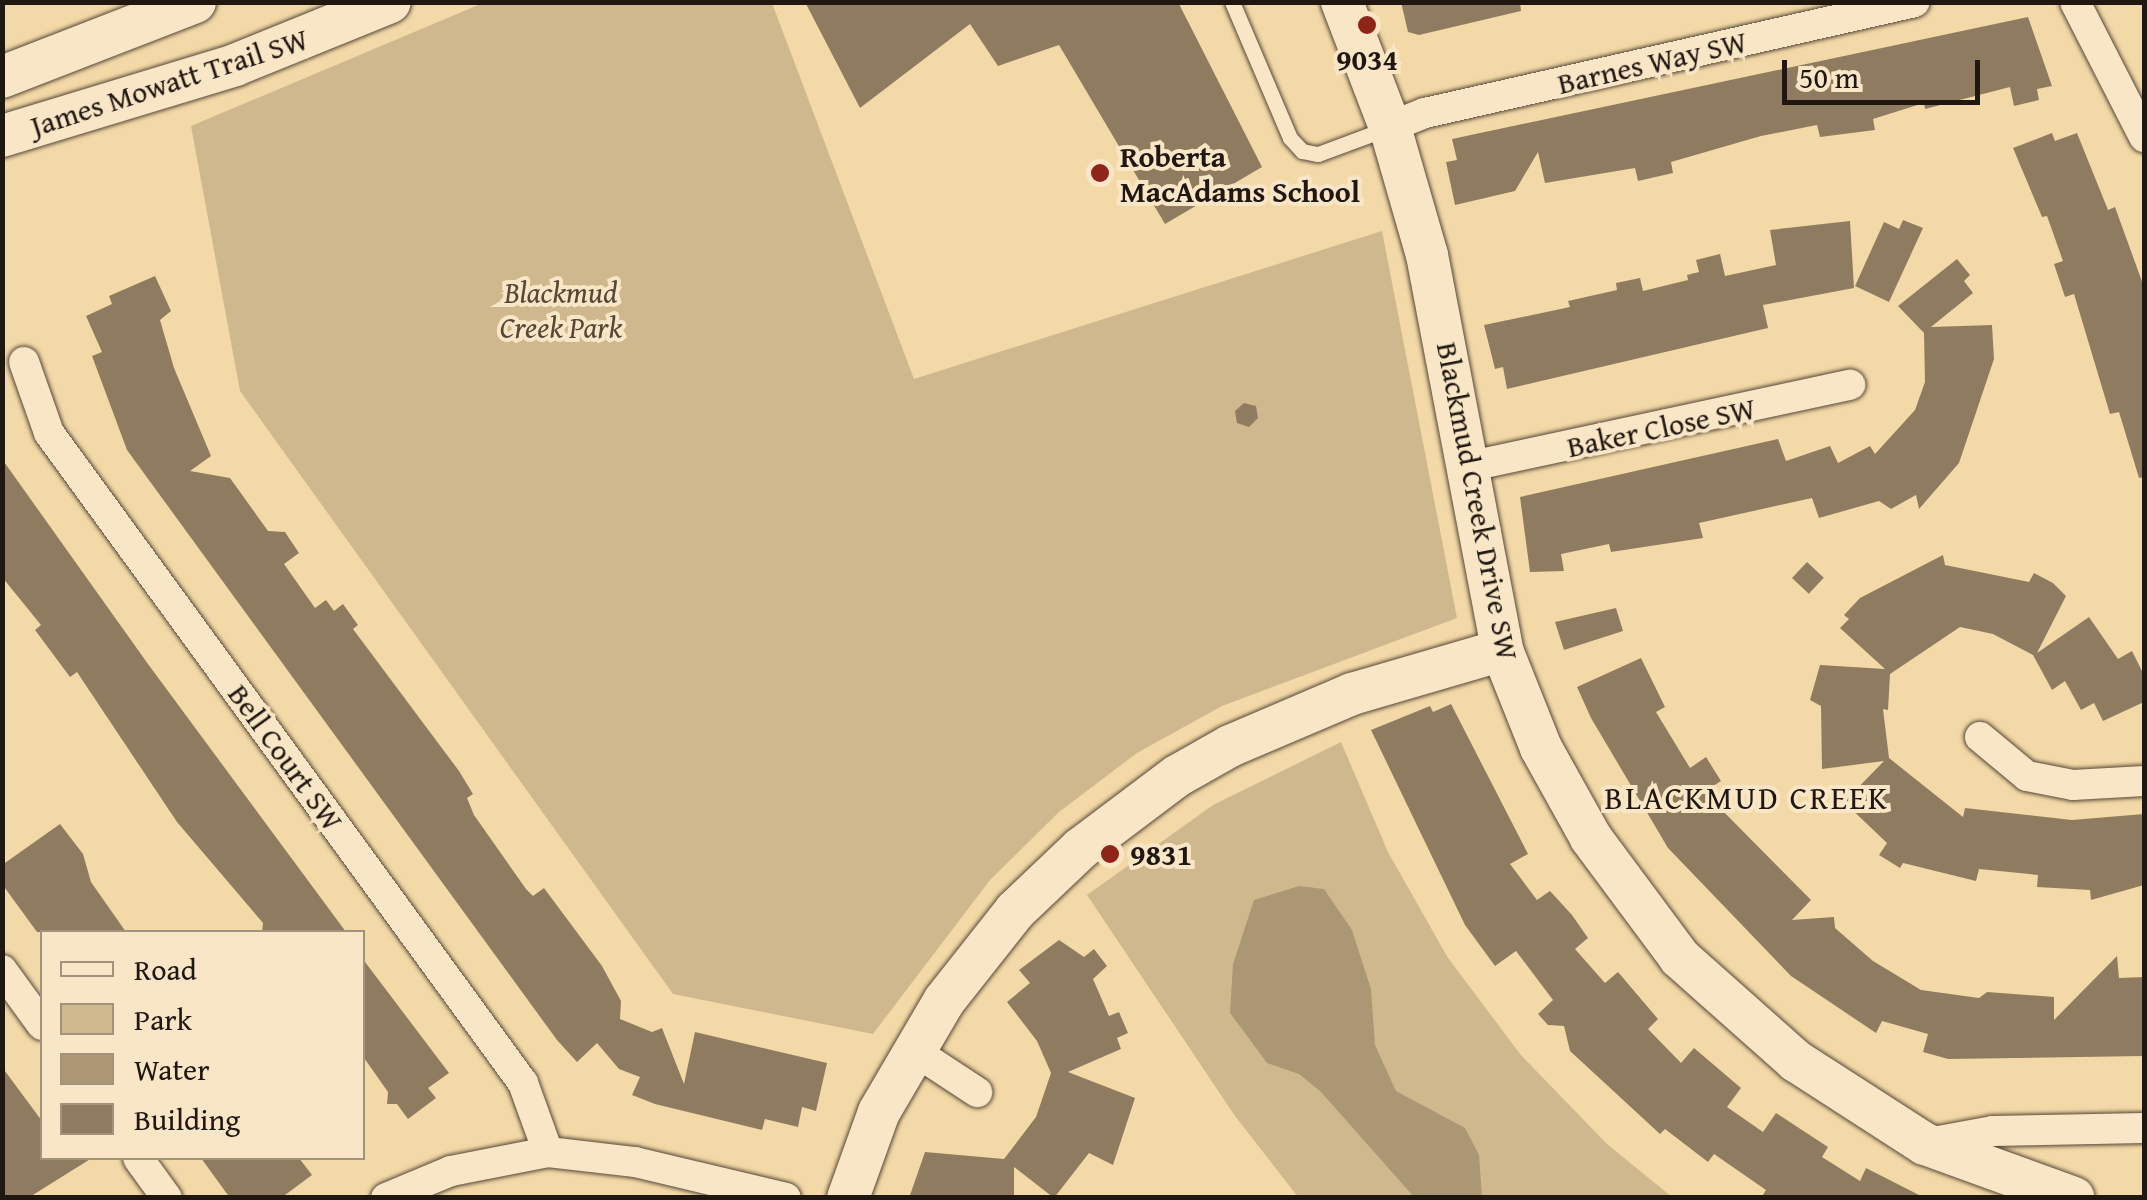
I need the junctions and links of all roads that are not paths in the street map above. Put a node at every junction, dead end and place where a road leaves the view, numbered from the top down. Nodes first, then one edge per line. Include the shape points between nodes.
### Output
1 (195, 2) edge
2 (390, 2) edge
3 (1232, 2) edge
4 (1342, 2) edge
5 (1915, 2) edge
6 (2075, 2) edge
7 (2, 77) edge
8 (1390, 127) junction
9 (2, 136) edge
10 (2144, 137) edge
11 (24, 362) dead end
12 (1850, 386) dead end
13 (1471, 466) junction
14 (1502, 650) junction
15 (1980, 736) dead end
16 (2144, 781) edge
17 (2, 970) edge
18 (40, 1022) edge
19 (913, 1050) junction
20 (977, 1092) dead end
21 (2144, 1128) edge
22 (1925, 1144) junction
23 (548, 1152) junction
24 (139, 1160) edge
25 (167, 1198) edge
26 (386, 1198) edge
27 (786, 1198) edge
28 (848, 1198) edge
29 (2074, 1198) edge

1 - 7 street, James Mowatt Trail SW
2 - 9 street, James Mowatt Trail SW via 236,65
3 - 8 lane via 1302,152 1318,154
4 - 8 street, Blackmud Creek Drive SW
5 - 8 street, Barnes Way SW via 1424,113
6 - 10 street
8 - 13 street, Blackmud Creek Drive SW via 1439,303
11 - 23 street, Bell Court SW via 49,433 523,1083
12 - 13 street, Baker Close SW
13 - 14 street, Blackmud Creek Drive SW
14 - 19 street via 1293,716 1177,776 1080,848 1016,911
14 - 22 street, Blackmud Creek Drive SW via 1565,797 1616,878 1680,958 1796,1062
15 - 16 street via 2012,768 2038,779 2073,785
17 - 18 street
19 - 20 street
19 - 28 street via 880,1112
21 - 22 street via 1993,1131
22 - 29 street, Blackmud Creek Drive SW
23 - 26 street via 451,1171
23 - 27 street via 635,1162
24 - 25 street

